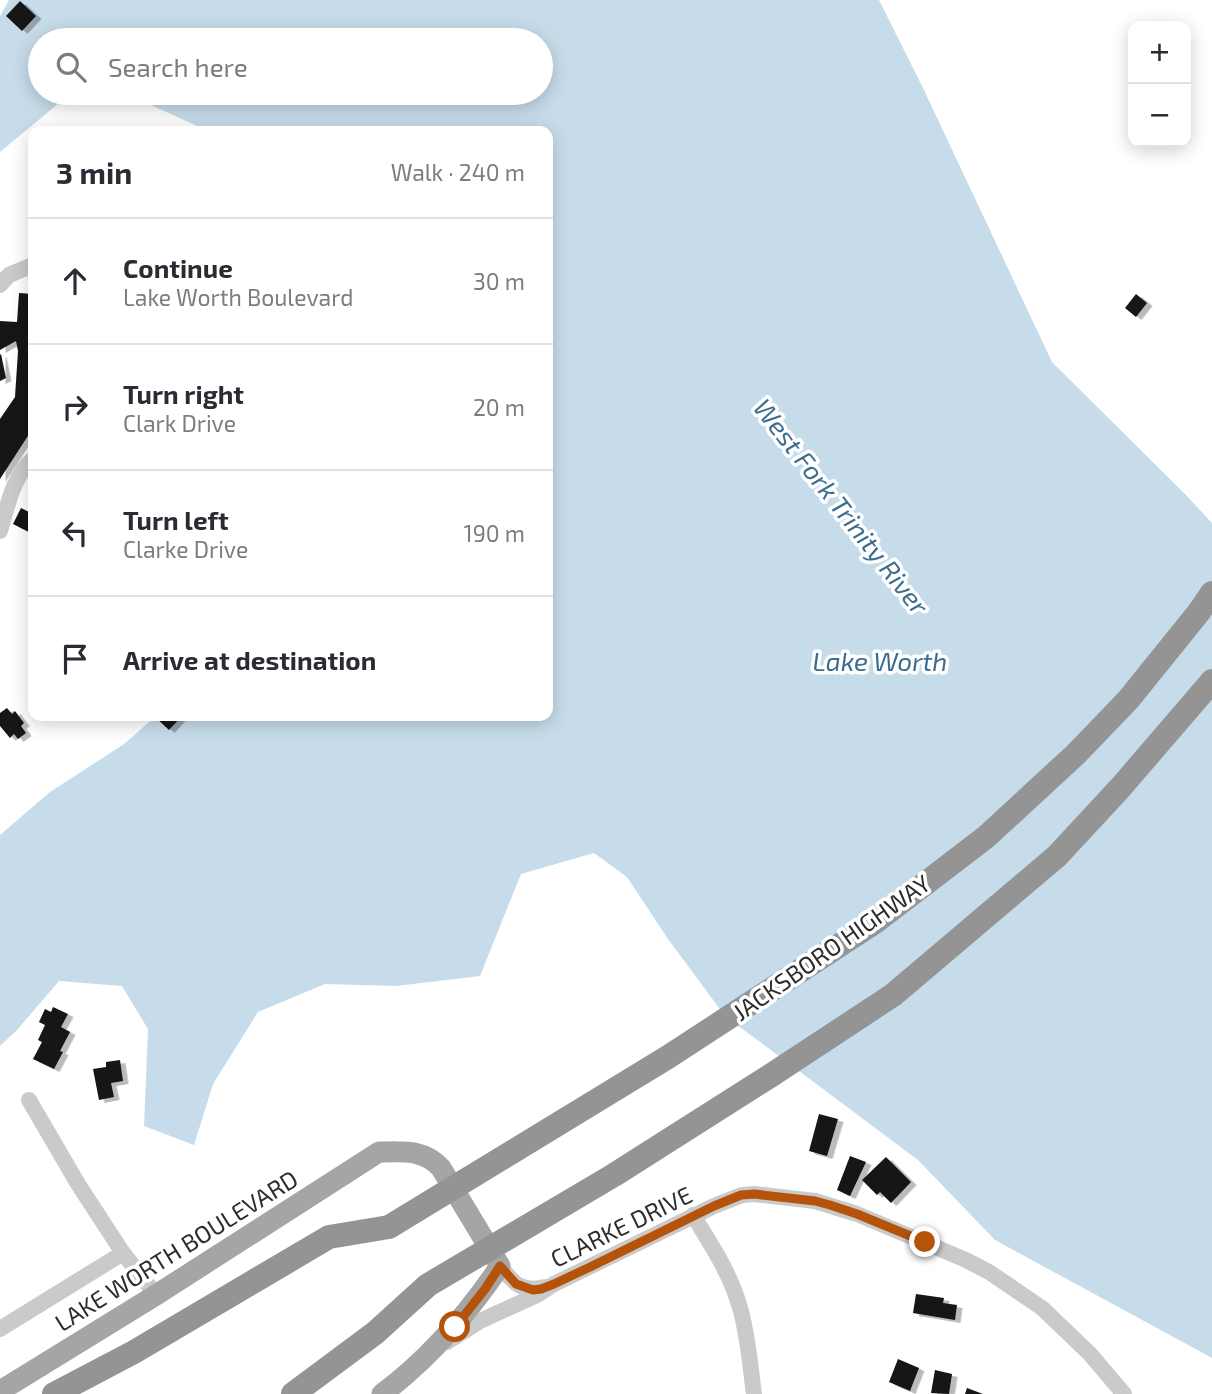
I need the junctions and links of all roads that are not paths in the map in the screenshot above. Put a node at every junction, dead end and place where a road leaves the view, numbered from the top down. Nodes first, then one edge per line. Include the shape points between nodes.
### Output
1 (28, 267) edge
2 (0, 285) edge
3 (28, 464) edge
4 (0, 531) edge
5 (1212, 593) edge
6 (1212, 681) edge
7 (29, 1100) dead end
8 (693, 1215) junction
9 (123, 1252) junction
10 (500, 1266) junction
11 (554, 1284) junction
12 (156, 1295) junction
13 (0, 1329) edge
14 (429, 1355) junction
15 (0, 1391) edge
16 (54, 1394) edge
17 (293, 1394) edge
18 (382, 1394) edge
19 (754, 1394) edge
20 (1124, 1394) edge

1 - 2 street via 9,275
3 - 4 street via 15,484
5 - 16 highway, JACKSBORO HIGHWAY via 1128,700 1076,754 986,836 875,922 668,1057 390,1227 329,1237
6 - 17 highway via 1057,856 893,995 614,1175 428,1285 375,1333
7 - 9 street
8 - 11 street, CLARKE DRIVE
8 - 19 street via 738,1300
8 - 20 street, CLARKE DRIVE via 741,1195 770,1195 830,1205 891,1228 966,1260 1027,1297 1090,1354
9 - 12 street
9 - 13 street
10 - 11 street via 524,1288
10 - 12 main road, LAKE WORTH BOULEVARD via 433,1160 422,1154 379,1152
10 - 14 main road
11 - 14 street, CLARKE DRIVE via 480,1321
12 - 15 main road, LAKE WORTH BOULEVARD
14 - 18 main road

